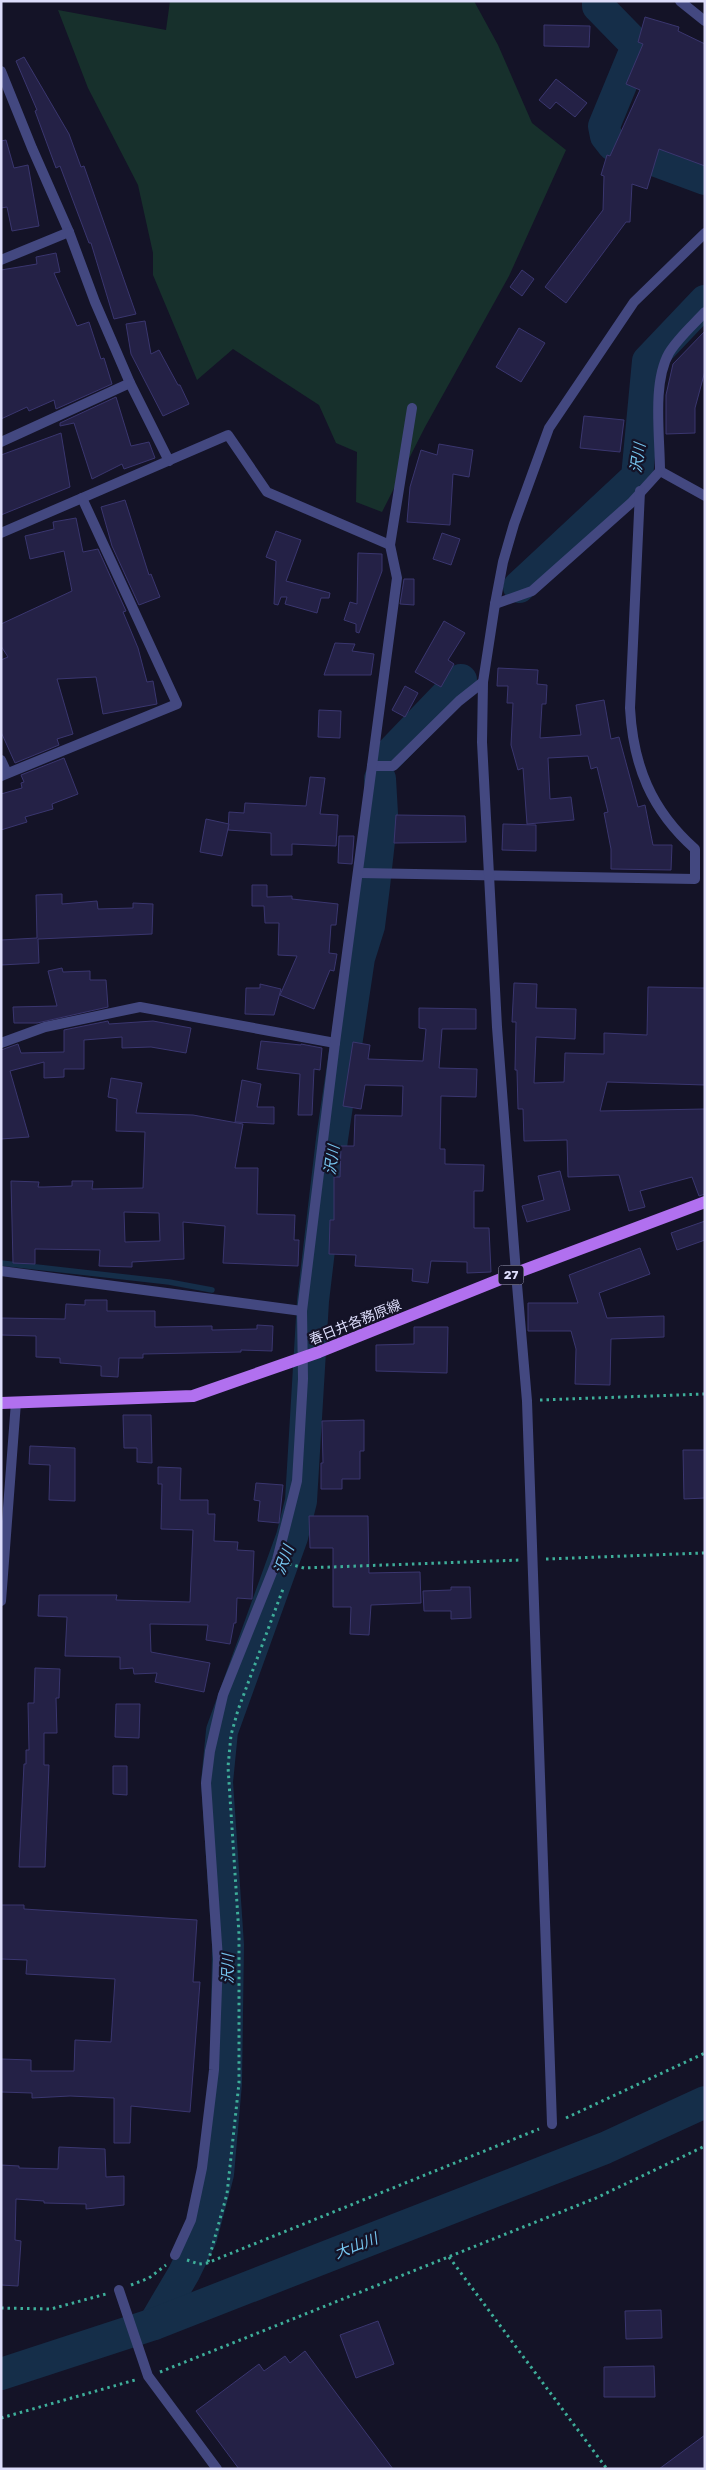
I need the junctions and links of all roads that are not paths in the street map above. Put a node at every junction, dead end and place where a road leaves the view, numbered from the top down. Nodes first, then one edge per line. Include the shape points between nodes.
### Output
1 (680, 1) edge
2 (705, 20) edge
3 (1, 73) edge
4 (69, 232) junction
5 (705, 233) edge
6 (1, 260) edge
7 (705, 312) edge
8 (130, 383) junction
9 (412, 408) dead end
10 (1, 442) edge
11 (169, 461) junction
12 (660, 471) junction
13 (640, 491) junction
14 (705, 496) edge
15 (82, 498) junction
16 (1, 533) edge
17 (390, 545) junction
18 (494, 604) junction
19 (484, 682) junction
20 (1, 760) edge
21 (372, 766) junction
22 (4, 775) edge
23 (360, 873) junction
24 (489, 875) junction
25 (335, 1042) junction
26 (1, 1043) edge
27 (705, 1202) edge
28 (1, 1270) edge
29 (516, 1273) junction
30 (302, 1312) junction
31 (301, 1359) junction
32 (16, 1402) junction
33 (1, 1403) edge
34 (1, 1601) edge
35 (552, 2124) road end
36 (175, 2255) road end
37 (118, 2290) road end
38 (217, 2469) edge

1 - 2 street
3 - 4 street
4 - 6 street
4 - 8 street
5 - 18 street via 634,302 549,428 502,562
7 - 12 street via 670,351 664,363 660,381
8 - 10 street
8 - 11 street
9 - 17 street
11 - 15 street
11 - 17 street via 228,435 267,492
12 - 13 street
12 - 14 street
13 - 18 street via 631,503 532,591
13 - 24 street via 630,708 632,737 646,784 674,830 695,849 695,879
15 - 16 street
15 - 22 street via 177,704
17 - 21 street via 398,578
18 - 19 street
19 - 21 street via 459,701 393,766
19 - 24 street via 482,742
20 - 22 street
21 - 23 street
23 - 24 street
23 - 25 street
24 - 29 street
25 - 26 street via 140,1007 45,1027
25 - 30 street
27 - 29 main road, 春日井各務原線 / 27
28 - 30 street
29 - 31 main road, 春日井各務原線 / 27
29 - 35 street via 527,1401
30 - 31 street
31 - 32 main road, 春日井各務原線 / 27 via 193,1396
31 - 36 street via 303,1379 297,1481 276,1560 223,1695 210,1751 206,1783 218,1959 214,2070 191,2220
32 - 33 main road, 春日井各務原線 / 27
32 - 34 street
37 - 38 street via 148,2376

